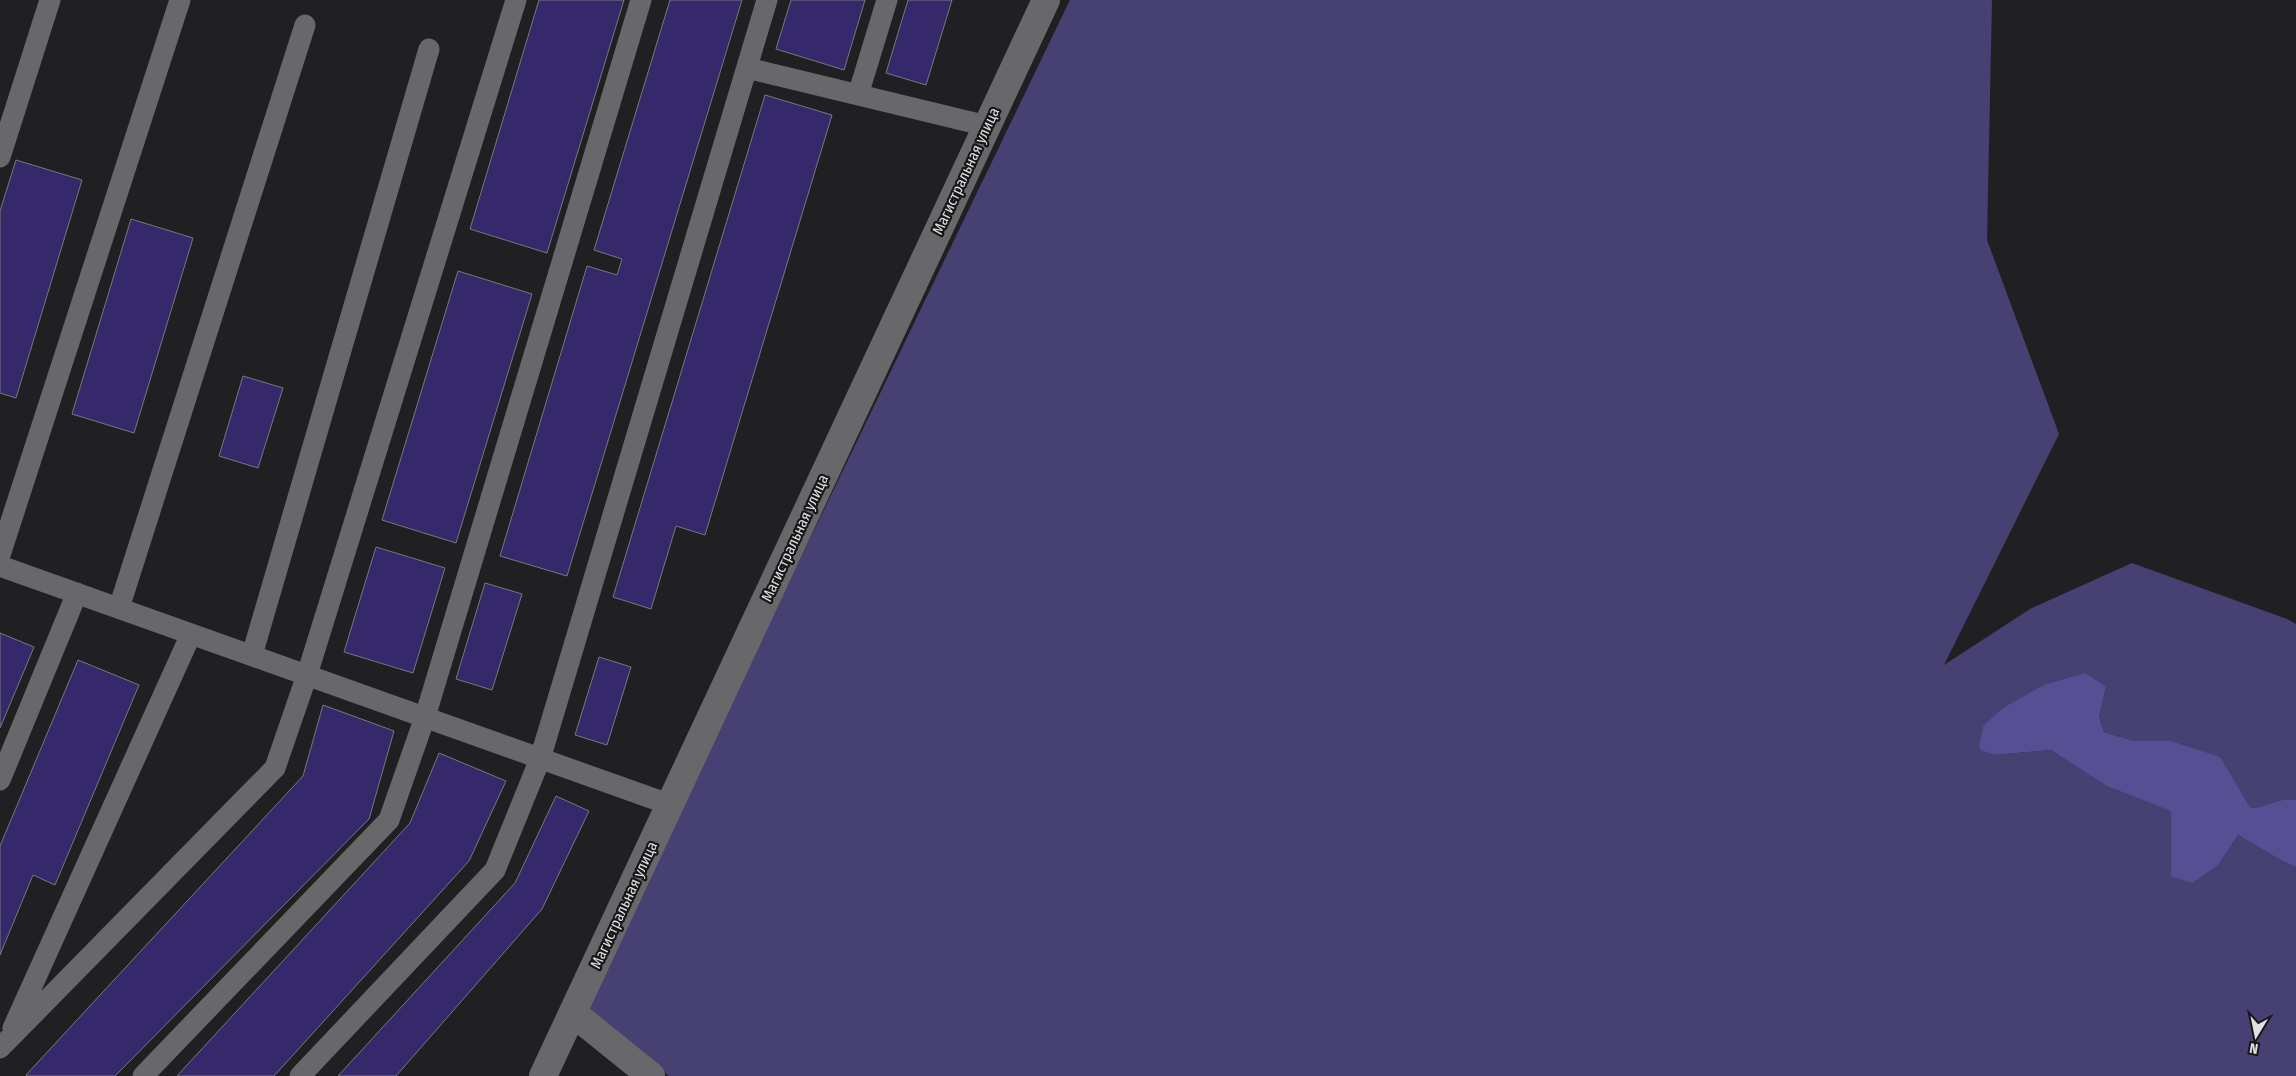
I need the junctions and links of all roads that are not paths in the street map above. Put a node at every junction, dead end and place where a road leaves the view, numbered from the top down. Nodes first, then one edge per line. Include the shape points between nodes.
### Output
1 (50, 0) edge
2 (180, 0) edge
3 (516, 0) edge
4 (641, 0) edge
5 (767, 0) edge
6 (887, 0) edge
7 (1046, 0) edge
8 (305, 25) dead end
9 (429, 48) dead end
10 (746, 68) junction
11 (858, 95) junction
12 (987, 126) junction
13 (0, 157) edge
14 (0, 555) edge
15 (0, 566) edge
16 (76, 593) junction
17 (119, 608) junction
18 (191, 634) junction
19 (252, 655) junction
20 (307, 675) junction
21 (425, 717) junction
22 (540, 759) junction
23 (0, 780) edge
24 (671, 806) junction
25 (573, 1013) junction
26 (4, 1044) edge
27 (142, 1076) edge
28 (300, 1076) edge
29 (543, 1076) edge
30 (650, 1076) edge

1 - 13 lane
2 - 14 lane
3 - 20 lane
4 - 21 lane
5 - 10 lane
6 - 11 lane
7 - 12 street, Магистральная улица
8 - 17 lane
9 - 19 lane
10 - 11 lane
10 - 22 lane
11 - 12 lane
12 - 24 street, Магистральная улица
15 - 16 lane
16 - 17 lane
16 - 23 lane
17 - 18 lane
18 - 19 lane
18 - 26 lane
19 - 20 lane
20 - 21 lane
20 - 26 lane via 275,768
21 - 22 lane
21 - 27 lane via 389,820
22 - 24 lane
22 - 28 lane via 495,870
24 - 25 street, Магистральная улица
25 - 29 street, Магистральная улица
25 - 30 street

